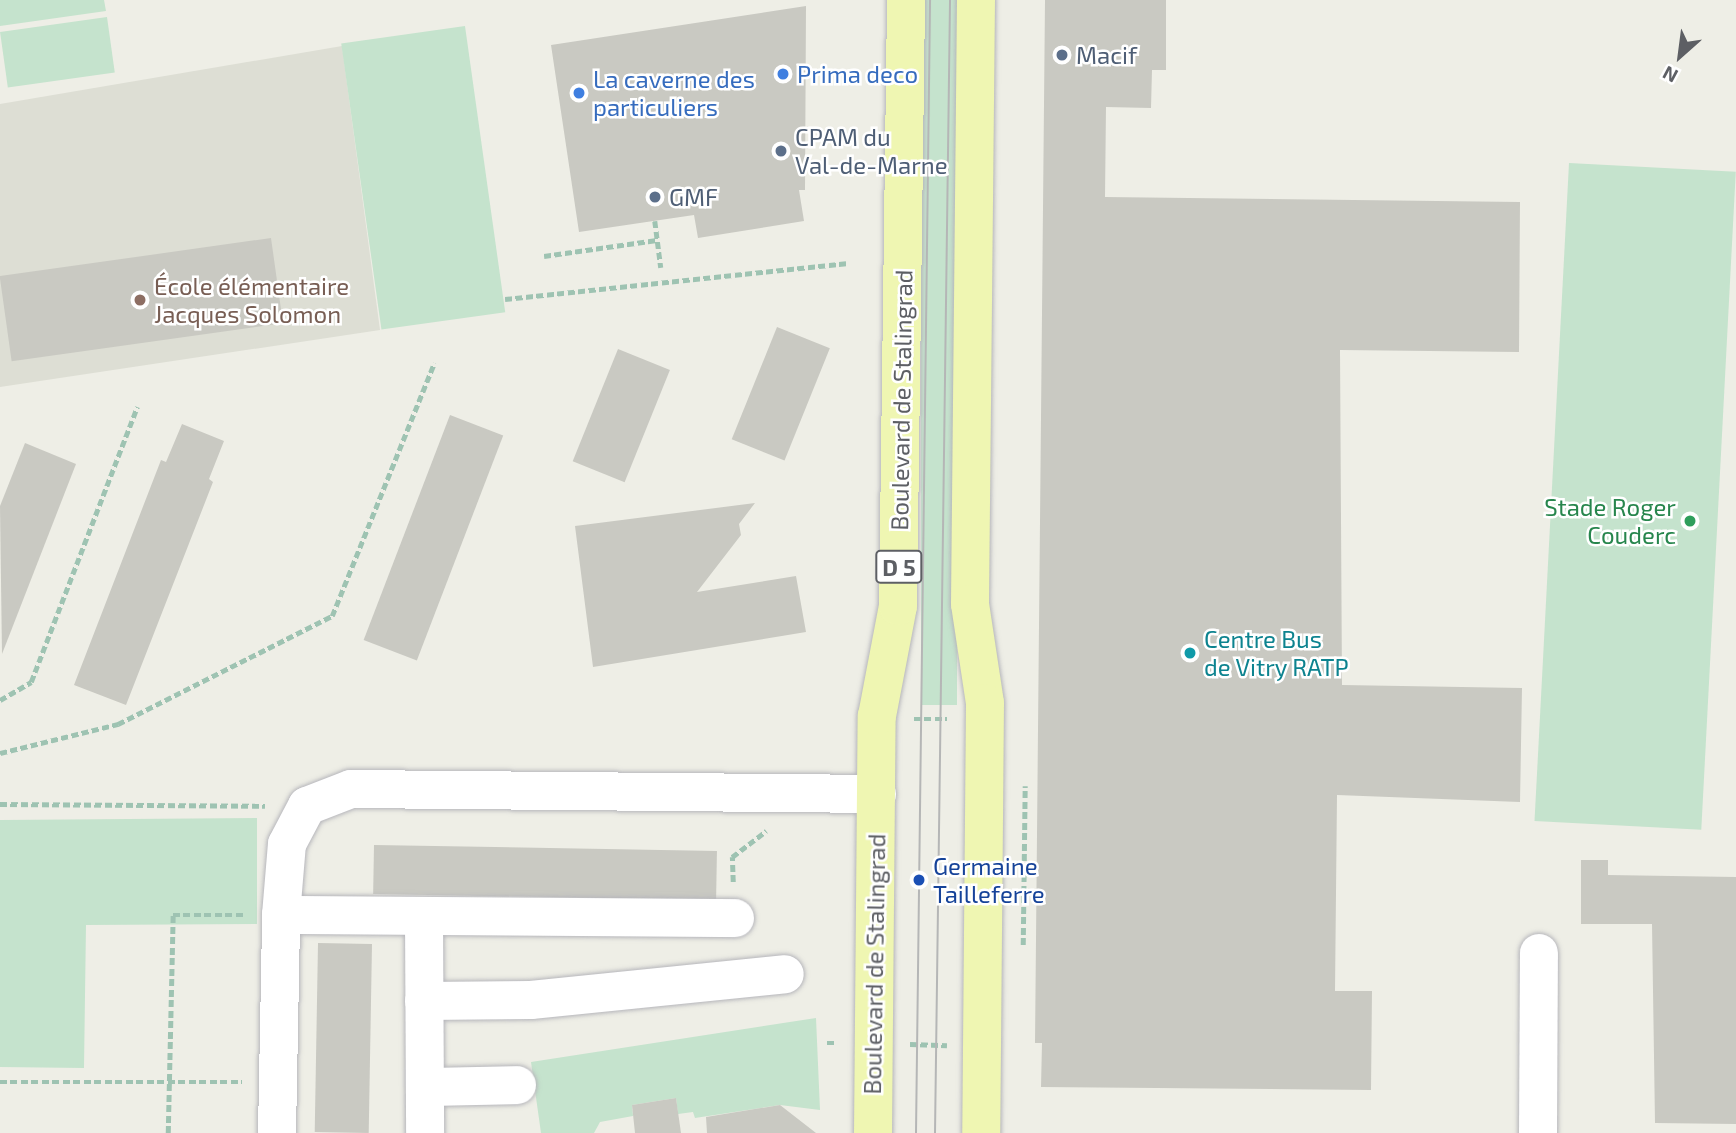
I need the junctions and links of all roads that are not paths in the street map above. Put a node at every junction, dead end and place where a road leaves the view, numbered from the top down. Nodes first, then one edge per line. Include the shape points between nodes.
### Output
1 (906, 0) edge
2 (976, 0) edge
3 (877, 794) junction
4 (281, 915) junction
5 (424, 918) junction
6 (734, 918) road end
7 (1539, 953) dead end
8 (785, 974) dead end
9 (424, 1001) junction
10 (517, 1085) dead end
11 (425, 1087) junction
12 (277, 1133) edge
13 (425, 1133) edge
14 (873, 1133) edge
15 (981, 1133) edge
16 (1538, 1133) edge

1 - 3 main road, Boulevard de Stalingrad / D 5 via 898,606 877,716
2 - 15 main road via 970,604 985,703
3 - 4 street via 351,789 307,806 287,844
3 - 14 main road, Boulevard de Stalingrad / D 5
4 - 5 street
4 - 12 street
5 - 6 street
5 - 9 street
7 - 16 street
8 - 9 street via 531,1000
9 - 11 street
10 - 11 street
11 - 13 street

